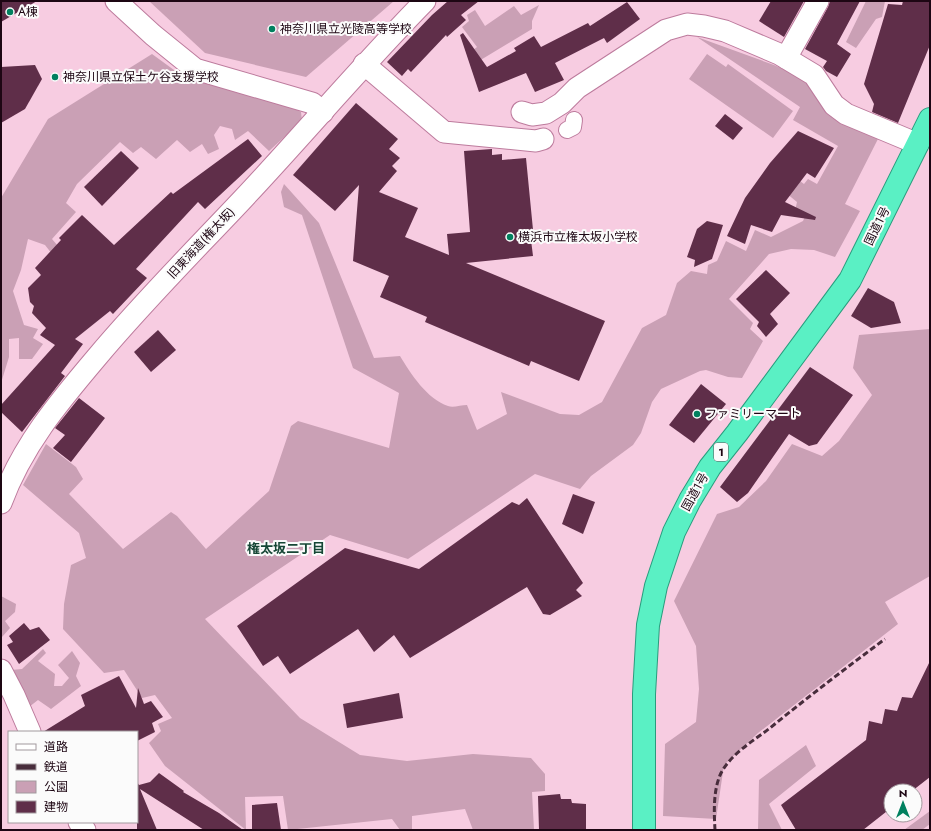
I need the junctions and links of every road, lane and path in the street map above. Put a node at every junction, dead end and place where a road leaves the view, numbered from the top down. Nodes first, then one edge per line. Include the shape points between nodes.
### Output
1 (116, 1) edge
2 (425, 1) edge
3 (818, 1) edge
4 (786, 58) junction
5 (364, 64) junction
6 (323, 112) junction
7 (522, 112) dead end
8 (925, 135) edge
9 (543, 139) dead end
10 (1, 503) edge
11 (1, 670) edge
12 (30, 731) edge
13 (644, 830) edge

1 - 6 street via 195,70 312,103
2 - 5 street, 旧東海道(権太坂)
3 - 4 street
4 - 7 street via 751,40 725,31 687,24 666,30 574,110 562,103 546,113 532,115
4 - 8 street via 814,74 834,105 846,114
5 - 6 street, 旧東海道(権太坂)
5 - 9 street via 444,132 536,141
6 - 10 street, 旧東海道(権太坂) via 119,330 54,407 24,452
8 - 13 highway, 国道1号 / 1 via 850,280 710,467 674,532 656,586 648,626 644,694
11 - 12 street

